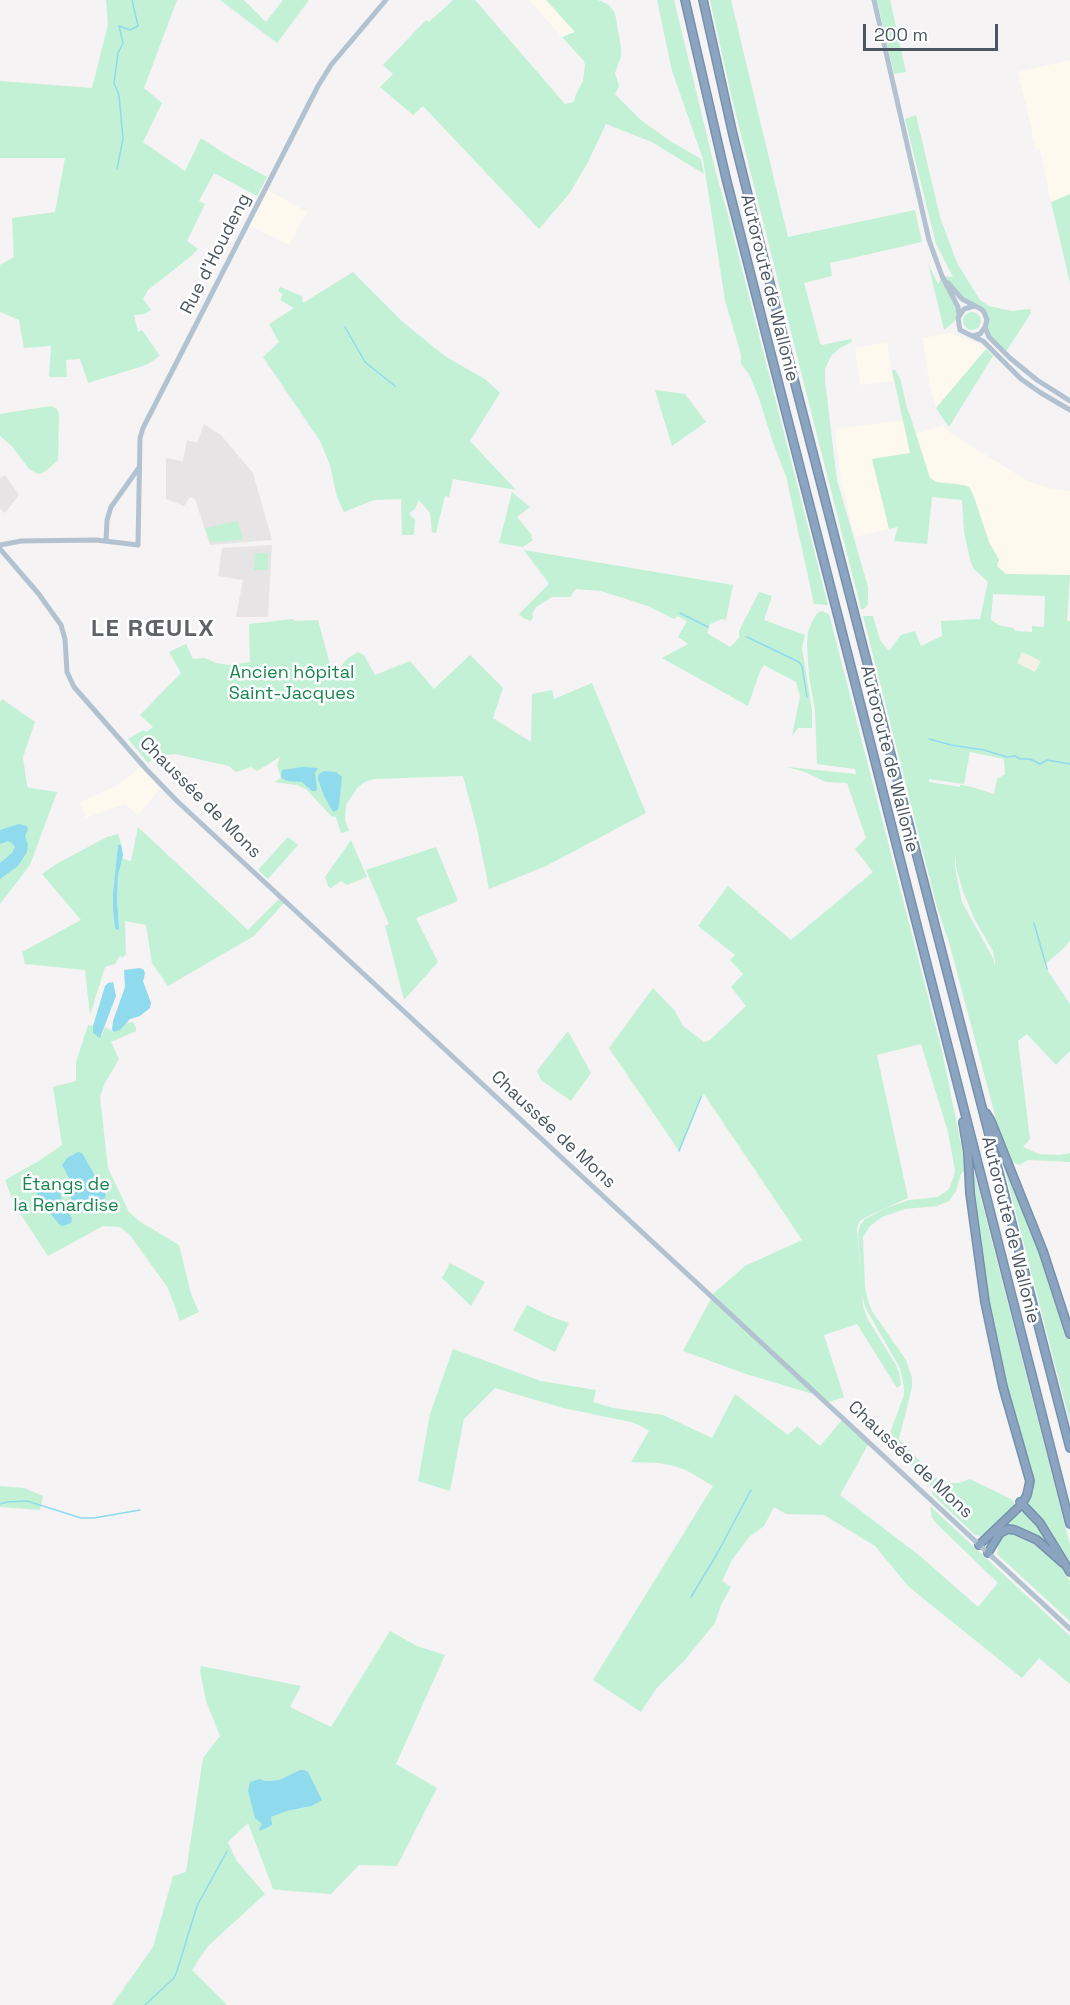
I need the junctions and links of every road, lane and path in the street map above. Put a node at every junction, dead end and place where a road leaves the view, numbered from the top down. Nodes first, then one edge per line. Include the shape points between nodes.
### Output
1 (386, 0) edge
2 (685, 0) edge
3 (703, 0) edge
4 (874, 0) edge
5 (942, 276) junction
6 (974, 306) junction
7 (959, 315) junction
8 (986, 327) junction
9 (968, 335) junction
10 (1070, 401) edge
11 (1070, 410) edge
12 (139, 467) junction
13 (106, 541) junction
14 (0, 547) edge
15 (962, 1104) junction
16 (982, 1109) junction
17 (1002, 1149) junction
18 (1010, 1164) dead end
19 (970, 1193) junction
20 (969, 1203) dead end
21 (1070, 1334) edge
22 (1070, 1448) edge
23 (1021, 1503) junction
24 (1070, 1524) edge
25 (979, 1545) junction
26 (988, 1553) junction
27 (1063, 1563) junction
28 (1070, 1572) edge
29 (1070, 1629) edge

1 - 12 main road, Rue d'Houdeng via 318,86 143,428
2 - 15 highway, Autoroute de Wallonie via 726,177
3 - 16 highway, Autoroute de Wallonie via 791,368
4 - 5 main road via 929,240
5 - 6 main road via 962,299
5 - 7 main road
6 - 7 main road
6 - 8 main road via 984,312
7 - 9 main road via 958,326
8 - 9 main road via 980,334
8 - 10 main road via 988,337 1010,358
9 - 11 main road via 983,341 1021,379
12 - 13 main road via 111,507
12 - 13 main road, Rue d'Houdeng via 138,545
13 - 14 main road via 29,541
14 - 25 main road, Chaussée de Mons via 61,625 66,668 74,687 177,801
15 - 19 highway
15 - 24 highway, Autoroute de Wallonie
16 - 17 highway
16 - 22 highway, Autoroute de Wallonie
17 - 18 highway
17 - 21 highway
19 - 20 highway
19 - 23 highway via 991,1337 1030,1481
23 - 25 highway
23 - 27 highway via 1040,1523
25 - 26 main road, Chaussée de Mons
26 - 27 highway via 1000,1533 1008,1529 1036,1540
26 - 29 main road, Chaussée de Mons
27 - 28 highway

